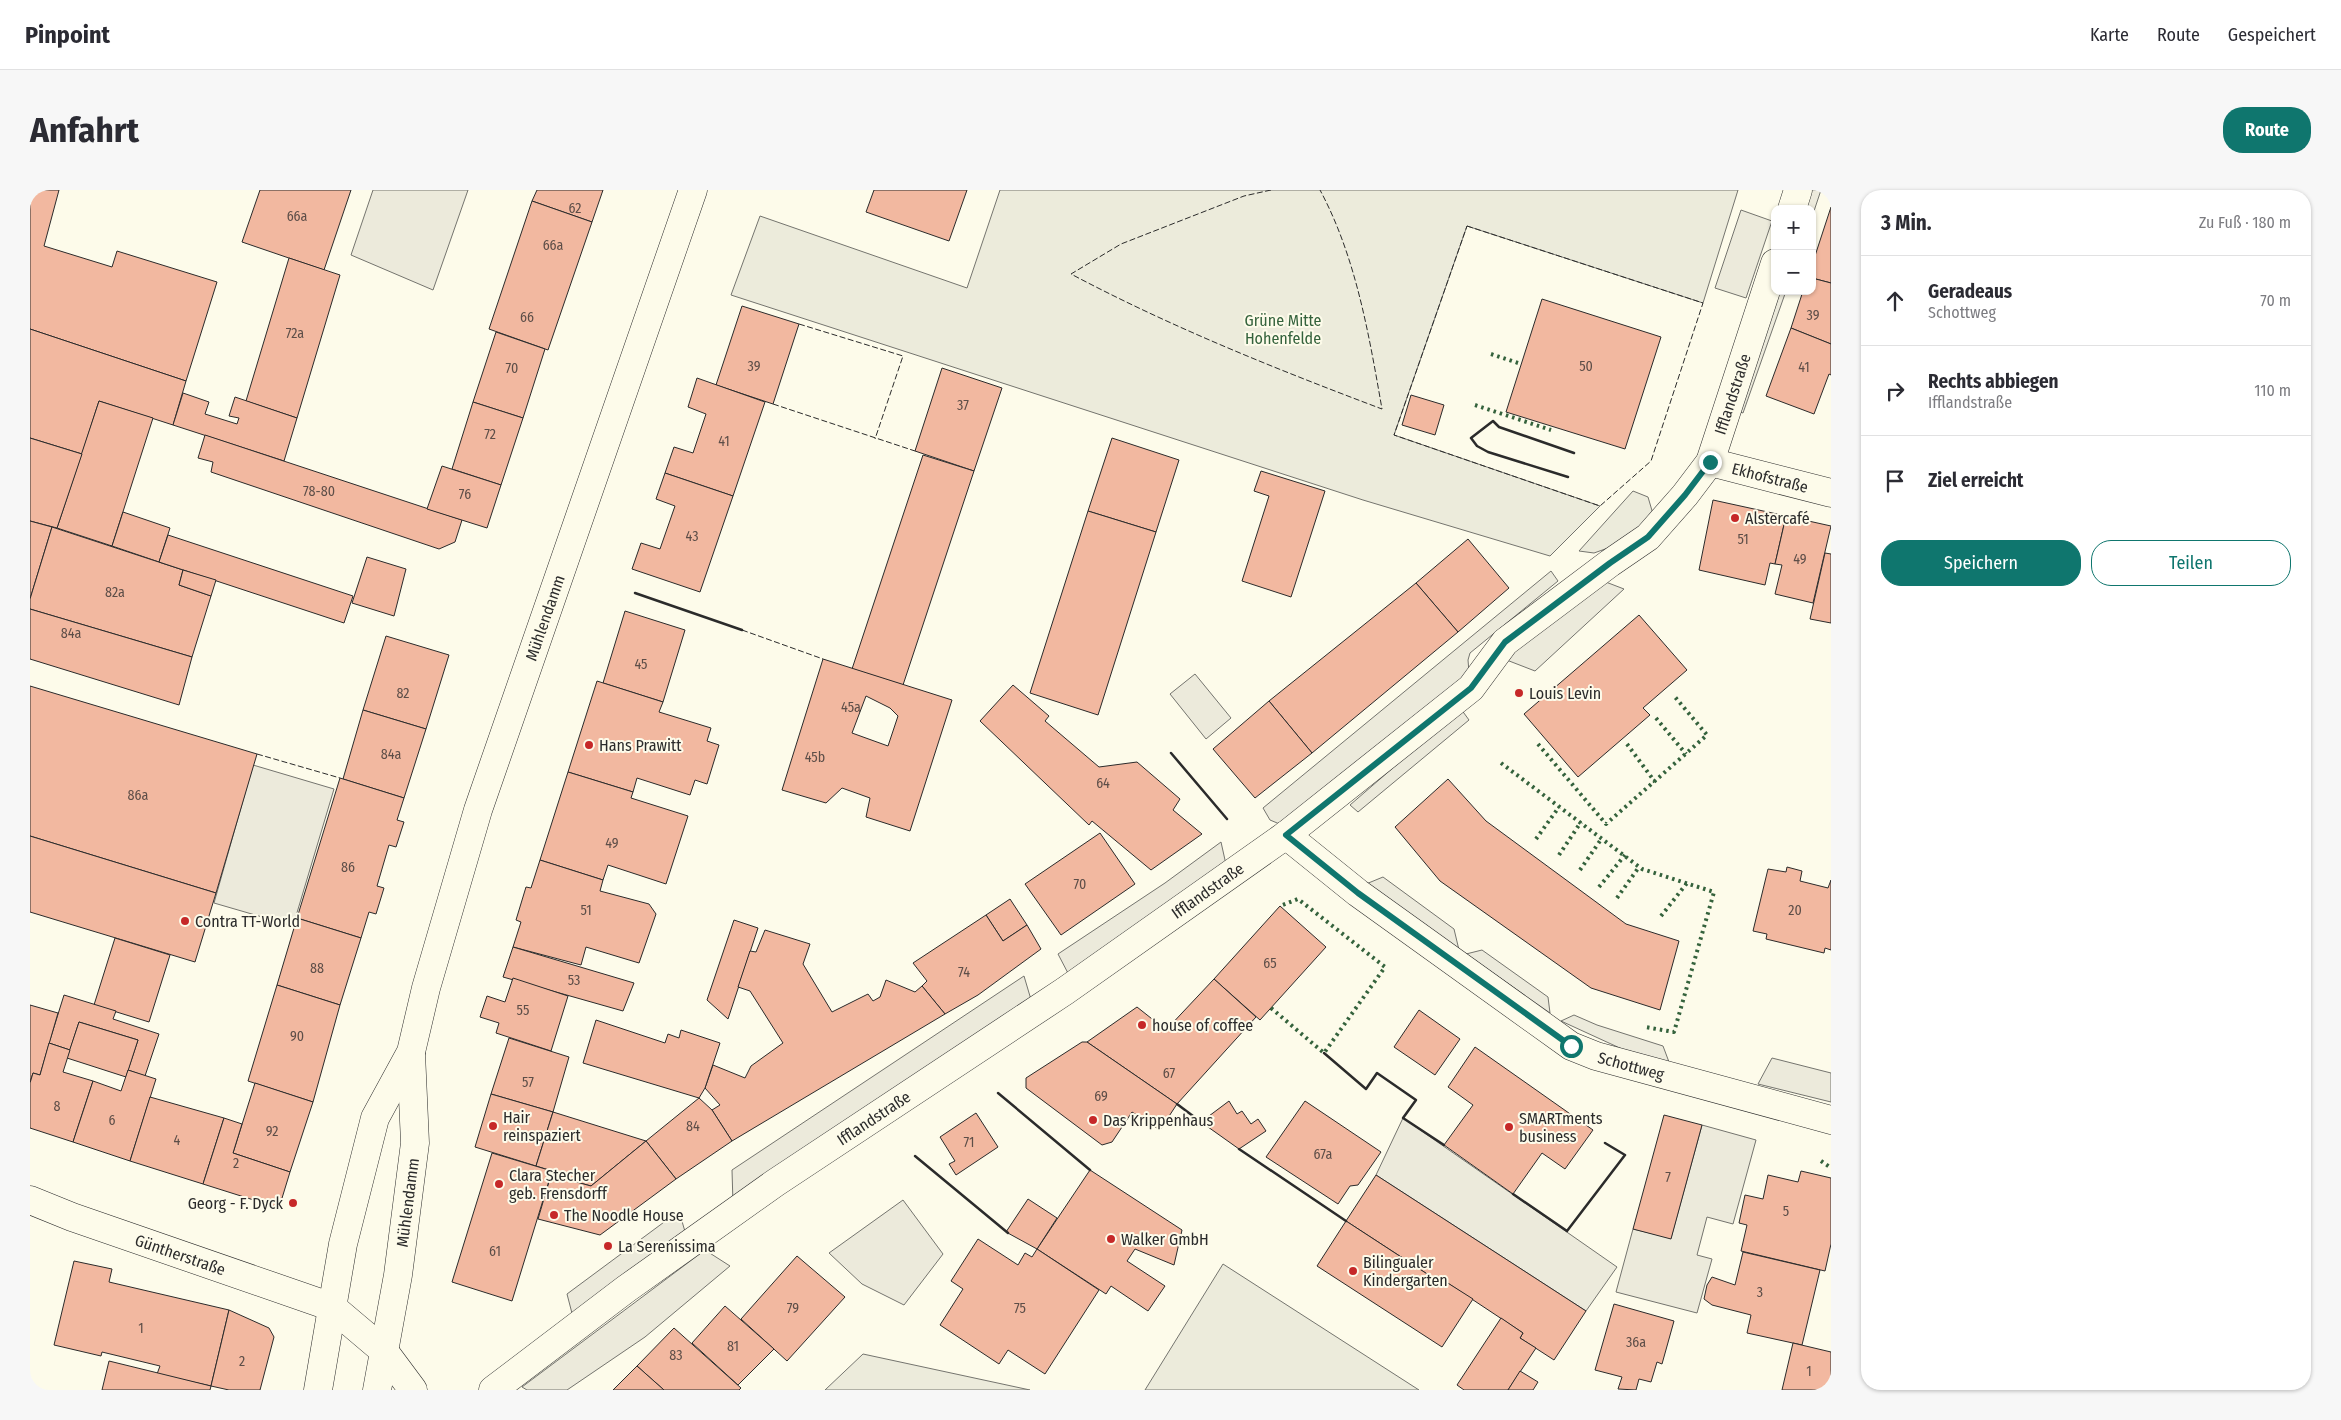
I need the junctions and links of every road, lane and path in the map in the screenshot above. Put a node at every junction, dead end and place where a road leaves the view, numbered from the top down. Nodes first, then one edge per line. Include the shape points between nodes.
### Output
1 (693, 190) edge
2 (1798, 190) edge
3 (1793, 205) edge
4 (1771, 275) edge
5 (1710, 462) junction
6 (1831, 493) edge
7 (1286, 835) junction
8 (411, 1052) junction
9 (1831, 1120) edge
10 (30, 1200) edge
11 (332, 1307) junction
12 (384, 1351) junction
13 (318, 1390) edge
14 (377, 1390) edge
15 (413, 1390) edge
16 (493, 1390) edge

1 - 8 street, Mühlendamm via 478,810 426,988
2 - 3 street
4 - 5 street, Ifflandstraße
5 - 6 street, Ekhofstraße
5 - 7 street, Ifflandstraße via 1648,537 1505,642 1471,688
7 - 9 street, Schottweg via 1358,893 1571,1046 1596,1056
7 - 16 street, Ifflandstraße via 1065,990 775,1183 626,1289
8 - 11 street, Mühlendamm via 375,1118 343,1244
8 - 12 street, Mühlendamm via 415,1142 398,1276
10 - 11 street, Güntherstraße
11 - 12 street
11 - 13 street, Mühlendamm
12 - 14 street, Mühlendamm
12 - 15 street

